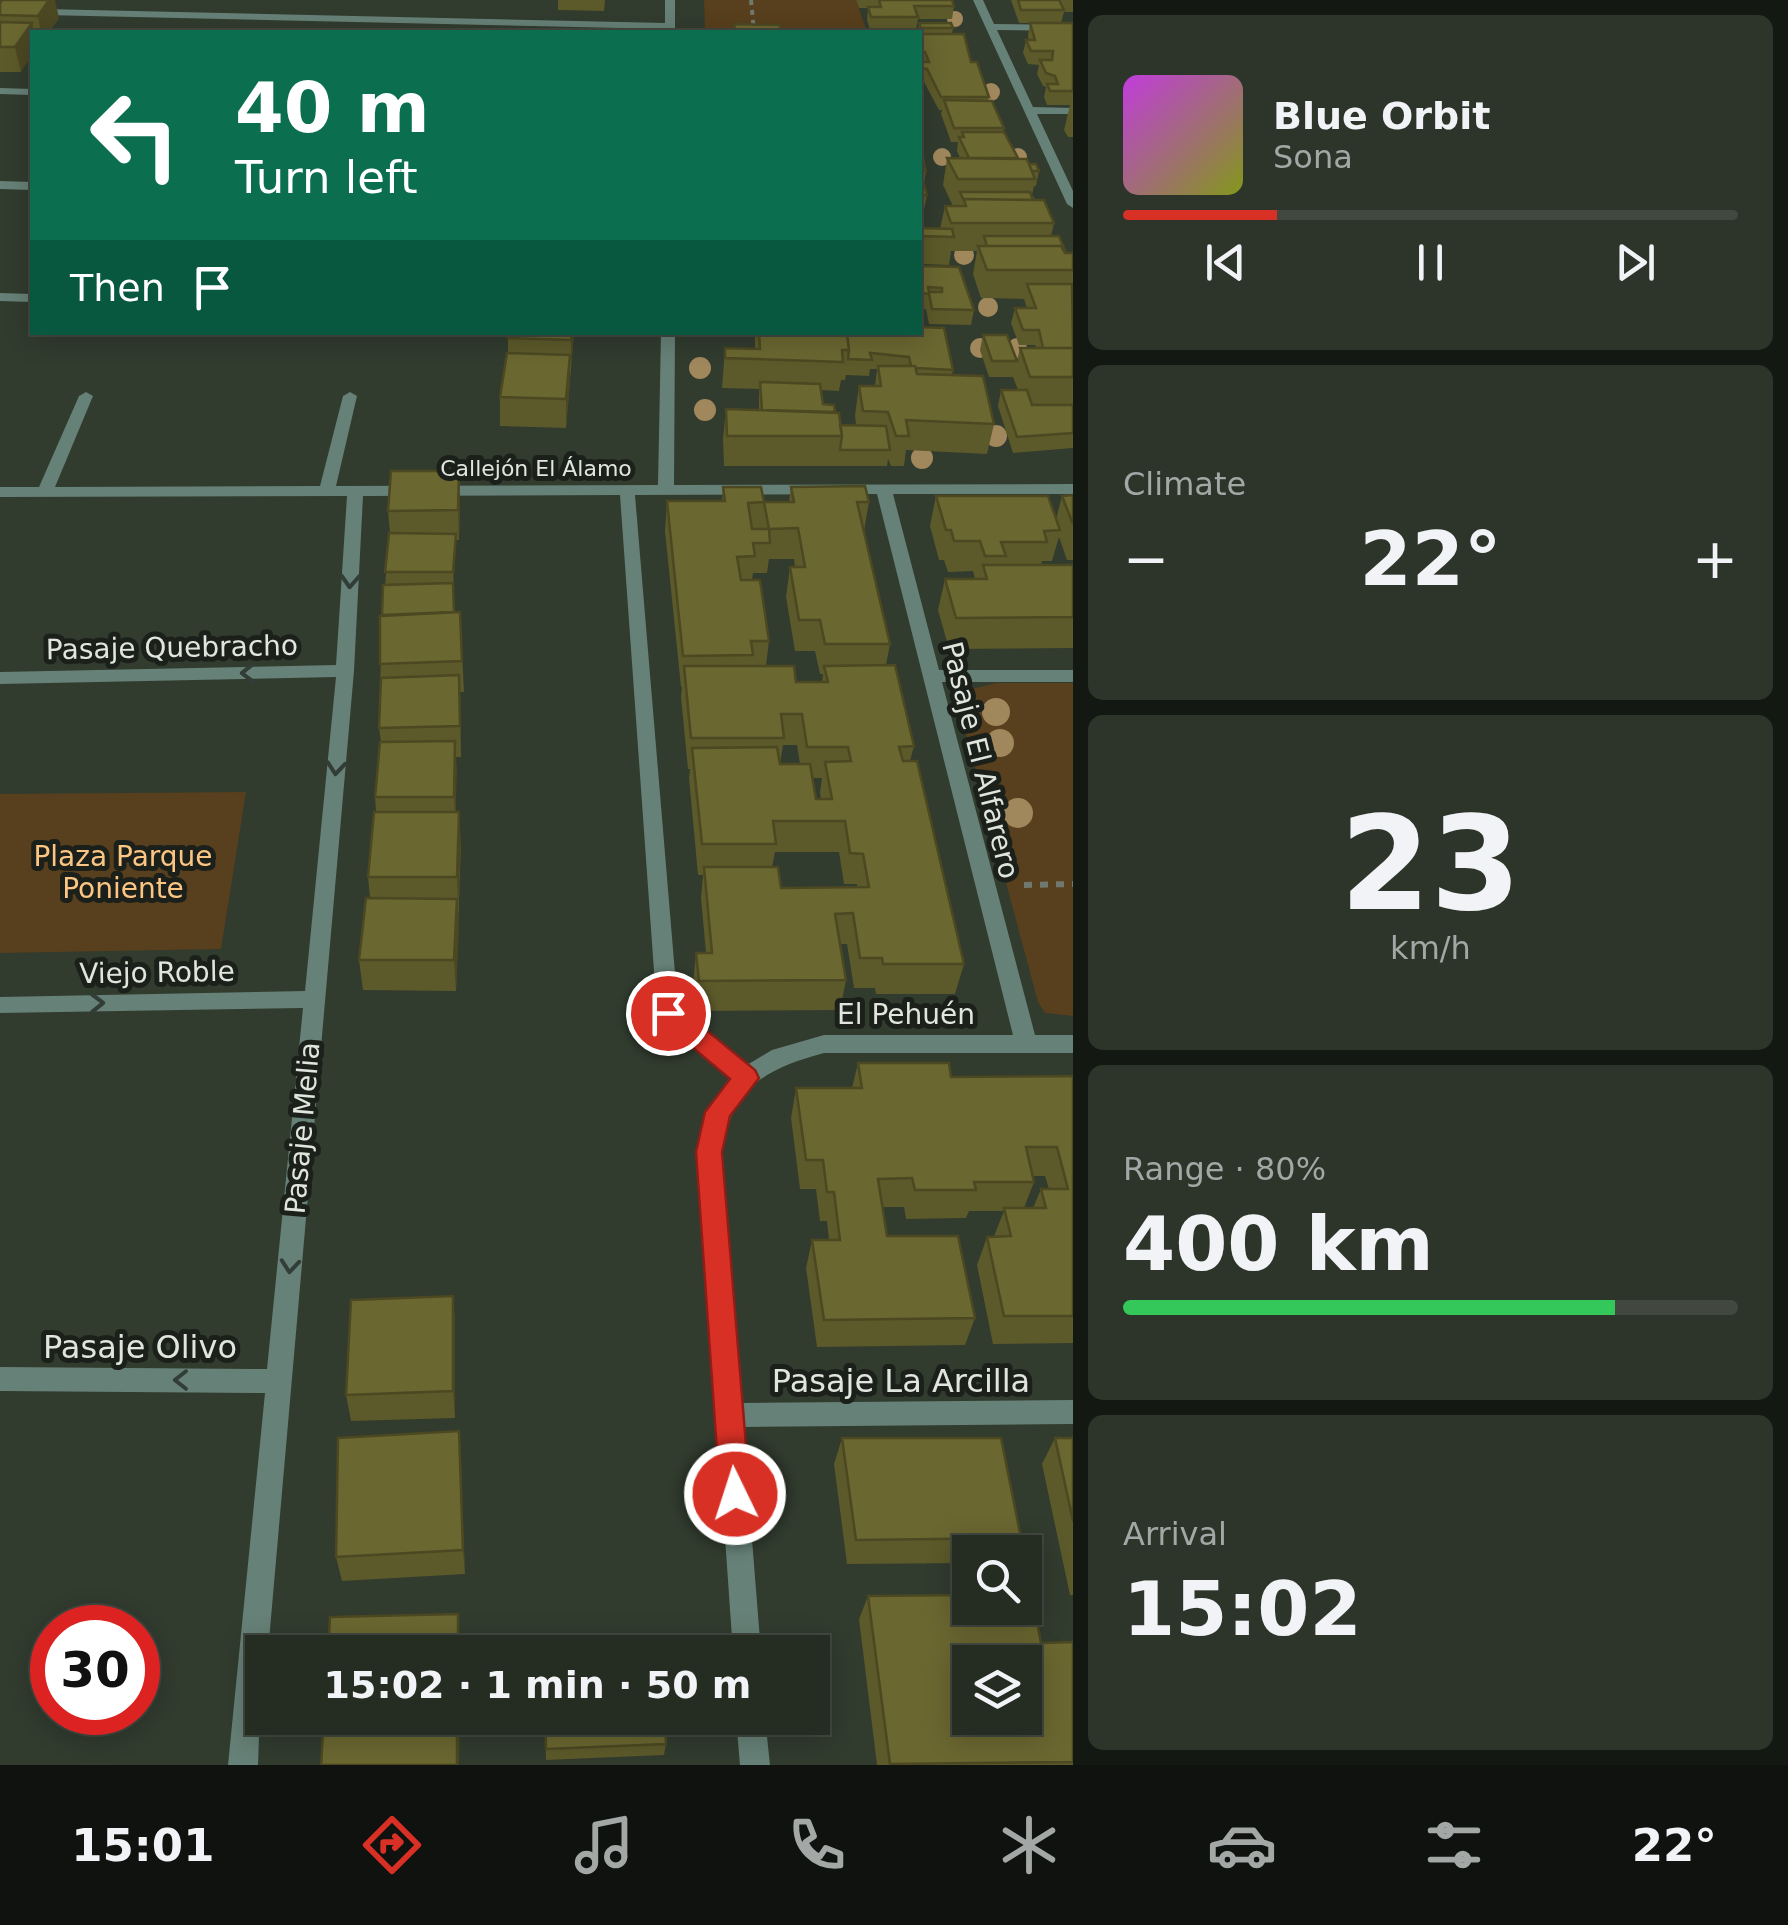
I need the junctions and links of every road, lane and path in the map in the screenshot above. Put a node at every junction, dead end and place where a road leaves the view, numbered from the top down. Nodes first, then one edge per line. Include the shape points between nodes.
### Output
1 (670, 0) edge
2 (751, 0) edge
3 (978, 0) edge
4 (0, 11) edge
5 (993, 27) junction
6 (1073, 28) edge
7 (670, 29) edge
8 (754, 30) edge
9 (0, 91) edge
10 (30, 92) edge
11 (1031, 110) junction
12 (1073, 110) edge
13 (0, 185) edge
14 (30, 186) edge
15 (1073, 204) edge
16 (0, 297) edge
17 (30, 298) edge
18 (668, 335) edge
19 (86, 396) dead end
20 (350, 396) dead end
21 (884, 489) junction
22 (1073, 489) edge
23 (355, 490) junction
24 (628, 490) junction
25 (666, 490) junction
26 (327, 491) junction
27 (0, 492) edge
28 (45, 492) junction
29 (346, 671) junction
30 (932, 676) junction
31 (1073, 676) edge
32 (0, 678) edge
33 (314, 999) junction
34 (0, 1005) edge
35 (1026, 1044) junction
36 (1073, 1044) edge
37 (746, 1078) junction
38 (0, 1379) edge
39 (279, 1381) junction
40 (1073, 1412) edge
41 (730, 1415) junction
42 (746, 1635) edge
43 (753, 1735) edge
44 (244, 1765) edge
45 (755, 1765) edge

1 - 7 street
2 - 8 path
3 - 5 street
4 - 7 street
5 - 6 street
5 - 11 street
9 - 10 street
11 - 12 street
11 - 15 street
13 - 14 street
16 - 17 street
18 - 25 street
19 - 28 street
20 - 26 street
21 - 22 street, Callejón El Álamo
21 - 25 street, Callejón El Álamo
21 - 30 street, Pasaje El Alfarero
23 - 24 street, Callejón El Álamo
23 - 26 street, Callejón El Álamo
23 -> 29 street, Pasaje Melia
24 - 25 street, Callejón El Álamo
24 - 37 street via 668,1013
26 - 28 street, Callejón El Álamo
27 - 28 street, Callejón El Álamo
29 -> 32 street, Pasaje Quebracho
29 -> 33 street, Pasaje Melia
30 - 31 street
30 - 35 street, Pasaje El Alfarero
34 -> 33 street, Viejo Roble
33 -> 39 street, Pasaje Melia
35 - 36 street, El Pehuén
35 - 37 street, El Pehuén via 824,1044 780,1056
37 - 41 street via 718,1112 709,1152
39 -> 38 street, Pasaje Olivo
39 - 44 street, Pasaje Melia
40 - 41 street, Pasaje La Arcilla
41 - 42 street
43 - 45 street

